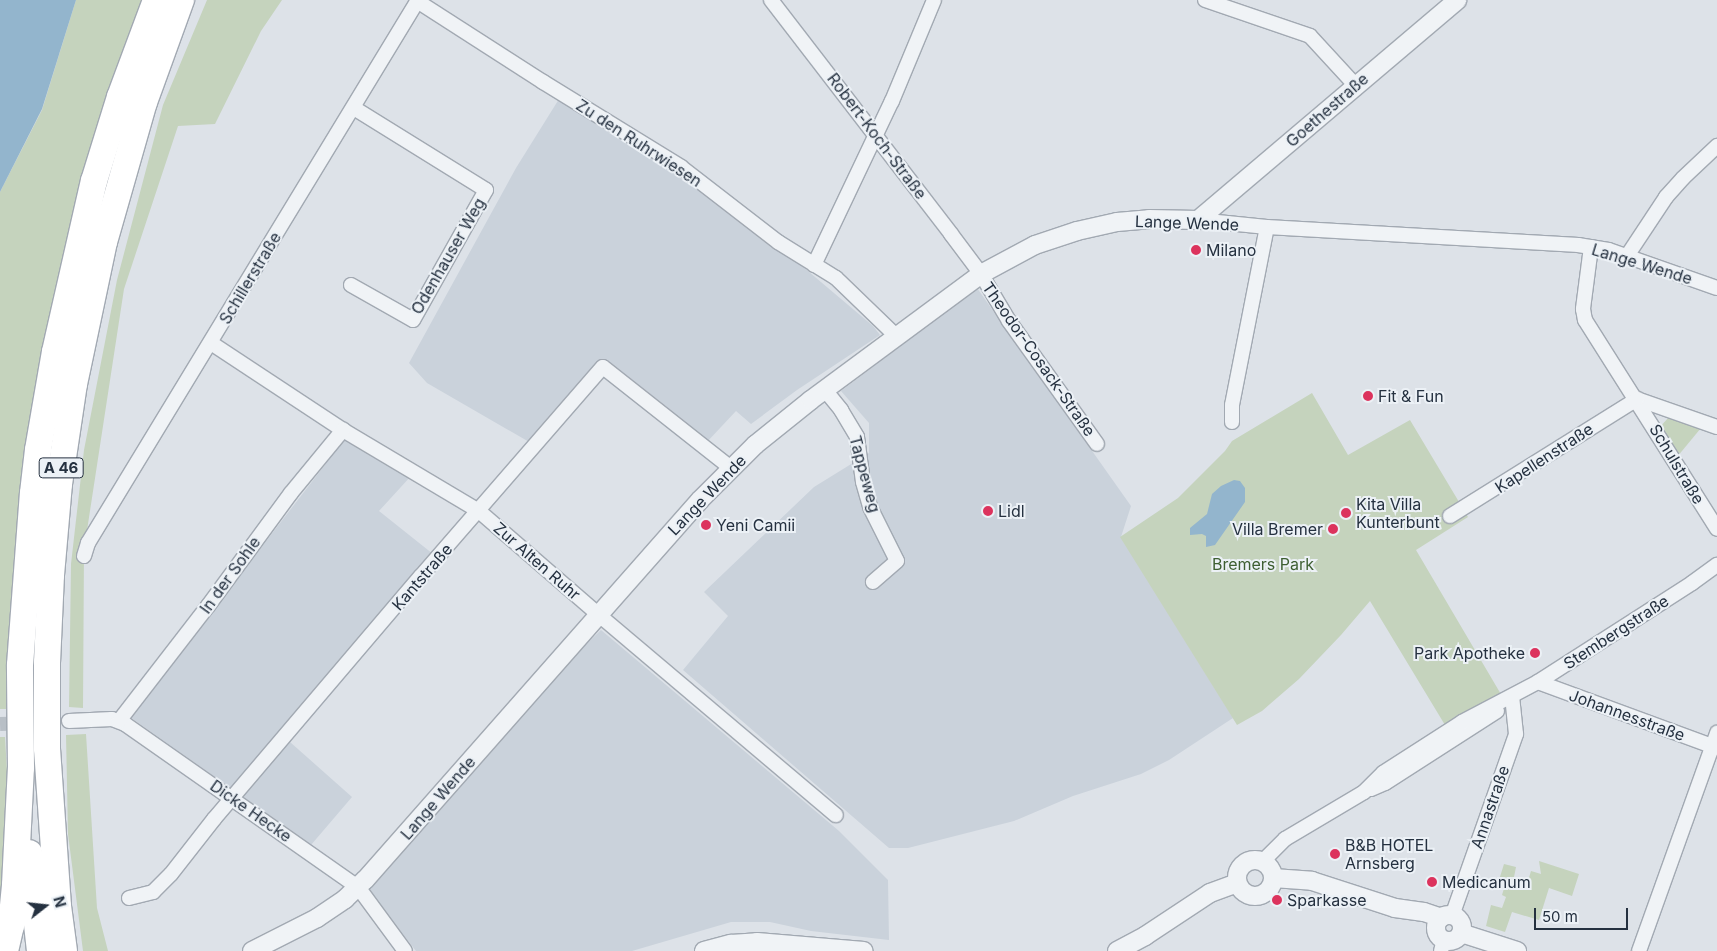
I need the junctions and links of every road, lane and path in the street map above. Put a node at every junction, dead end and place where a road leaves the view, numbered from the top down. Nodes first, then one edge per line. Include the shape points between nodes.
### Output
1 (156, 0) edge
2 (182, 0) edge
3 (417, 0) edge
4 (771, 0) edge
5 (934, 0) edge
6 (1205, 0) edge
7 (1457, 0) edge
8 (1355, 85) junction
9 (354, 108) junction
10 (875, 133) junction
11 (1717, 146) edge
12 (1198, 220) junction
13 (1267, 226) junction
14 (1591, 247) junction
15 (1627, 256) junction
16 (814, 264) junction
17 (980, 274) junction
18 (351, 286) dead end
19 (1717, 288) edge
20 (897, 336) junction
21 (210, 343) junction
22 (825, 390) junction
23 (1637, 399) junction
24 (1232, 422) dead end
25 (1717, 427) edge
26 (342, 430) junction
27 (1097, 444) dead end
28 (731, 468) junction
29 (479, 511) junction
30 (1450, 516) dead end
31 (1717, 530) edge
32 (84, 556) dead end
33 (1717, 565) edge
34 (873, 582) dead end
35 (599, 615) junction
36 (1538, 682) junction
37 (1512, 697) junction
38 (69, 721) dead end
39 (119, 721) junction
40 (1716, 743) edge
41 (21, 768) junction
42 (233, 798) junction
43 (836, 815) dead end
44 (1263, 861) junction
45 (1273, 878) junction
46 (1237, 883) junction
47 (358, 887) junction
48 (128, 898) dead end
49 (1443, 931) edge
50 (5, 951) edge
51 (40, 951) edge
52 (64, 951) edge
53 (252, 951) edge
54 (405, 951) edge
55 (704, 951) edge
56 (864, 951) edge
57 (1117, 951) edge
58 (1517, 951) edge
59 (1639, 951) edge

1 - 41 highway, A 46 via 120,97 94,181 53,362 33,493 20,665
2 - 52 highway, A 46 via 144,102 106,234 74,384 59,484 47,663 47,748
3 - 9 street, Schillerstraße
3 - 16 street, Zu den Ruhrwiesen via 682,167 778,242
4 - 10 street, Robert-Koch-Straße
5 - 10 street via 892,101
6 - 8 street via 1310,36
7 - 8 street, Goethestraße
8 - 12 street, Goethestraße
9 - 18 street, Odenhauser Weg via 486,190 413,320
9 - 21 street, Schillerstraße
10 - 16 street
10 - 17 street, Robert-Koch-Straße
11 - 15 street via 1666,198
12 - 13 street, Lange Wende
12 - 17 street, Lange Wende via 1138,220 1077,231 1035,245
13 - 14 street, Lange Wende
13 - 24 street via 1232,405
14 - 15 street, Lange Wende
14 - 23 street, Schulstraße via 1583,308 1585,320
15 - 19 street, Lange Wende
16 - 20 street, Zu den Ruhrwiesen via 836,278
17 - 20 street, Lange Wende
17 - 27 street, Theodor-Cosack-Straße via 1009,321
20 - 22 street, Lange Wende
21 - 26 street, Zur Alten Ruhr
21 - 32 street, Schillerstraße via 88,543
22 - 28 street, Lange Wende
22 - 34 street, Tappeweg via 857,437 870,507 897,561
23 - 25 street
23 - 30 street, Kapellenstraße
23 - 31 street, Schulstraße
26 - 29 street, Zur Alten Ruhr
26 - 39 street, In der Sohle
28 - 29 street, Kantstraße via 604,367
28 - 35 street, Lange Wende
29 - 35 street, Zur Alten Ruhr
29 - 42 street, Kantstraße
33 - 36 street, Stembergstraße
35 - 43 street, Zur Alten Ruhr
35 - 47 street, Lange Wende
36 - 37 street, Stembergstraße
36 - 40 street, Johannesstraße
37 - 44 street, Stembergstraße via 1462,722 1383,773 1364,792 1285,839
37 - 49 street, Annastraße via 1516,734
38 - 39 street
39 - 42 street, Dicke Hecke
40 - 59 street
41 - 50 highway via 15,884
41 - 51 highway, A 46
42 - 47 street, Dicke Hecke
42 - 48 street, Kantstraße via 158,889 147,895
44 - 45 street via 1270,867
44 - 46 street via 1250,860 1242,865
45 - 46 street via 1267,891 1255,896 1245,893
45 - 49 street via 1312,881 1395,908 1424,912
46 - 57 street via 1210,893
47 - 53 street, Lange Wende via 317,918
47 - 54 street, Dicke Hecke
49 - 58 street via 1461,925 1461,933
55 - 56 street via 757,942

